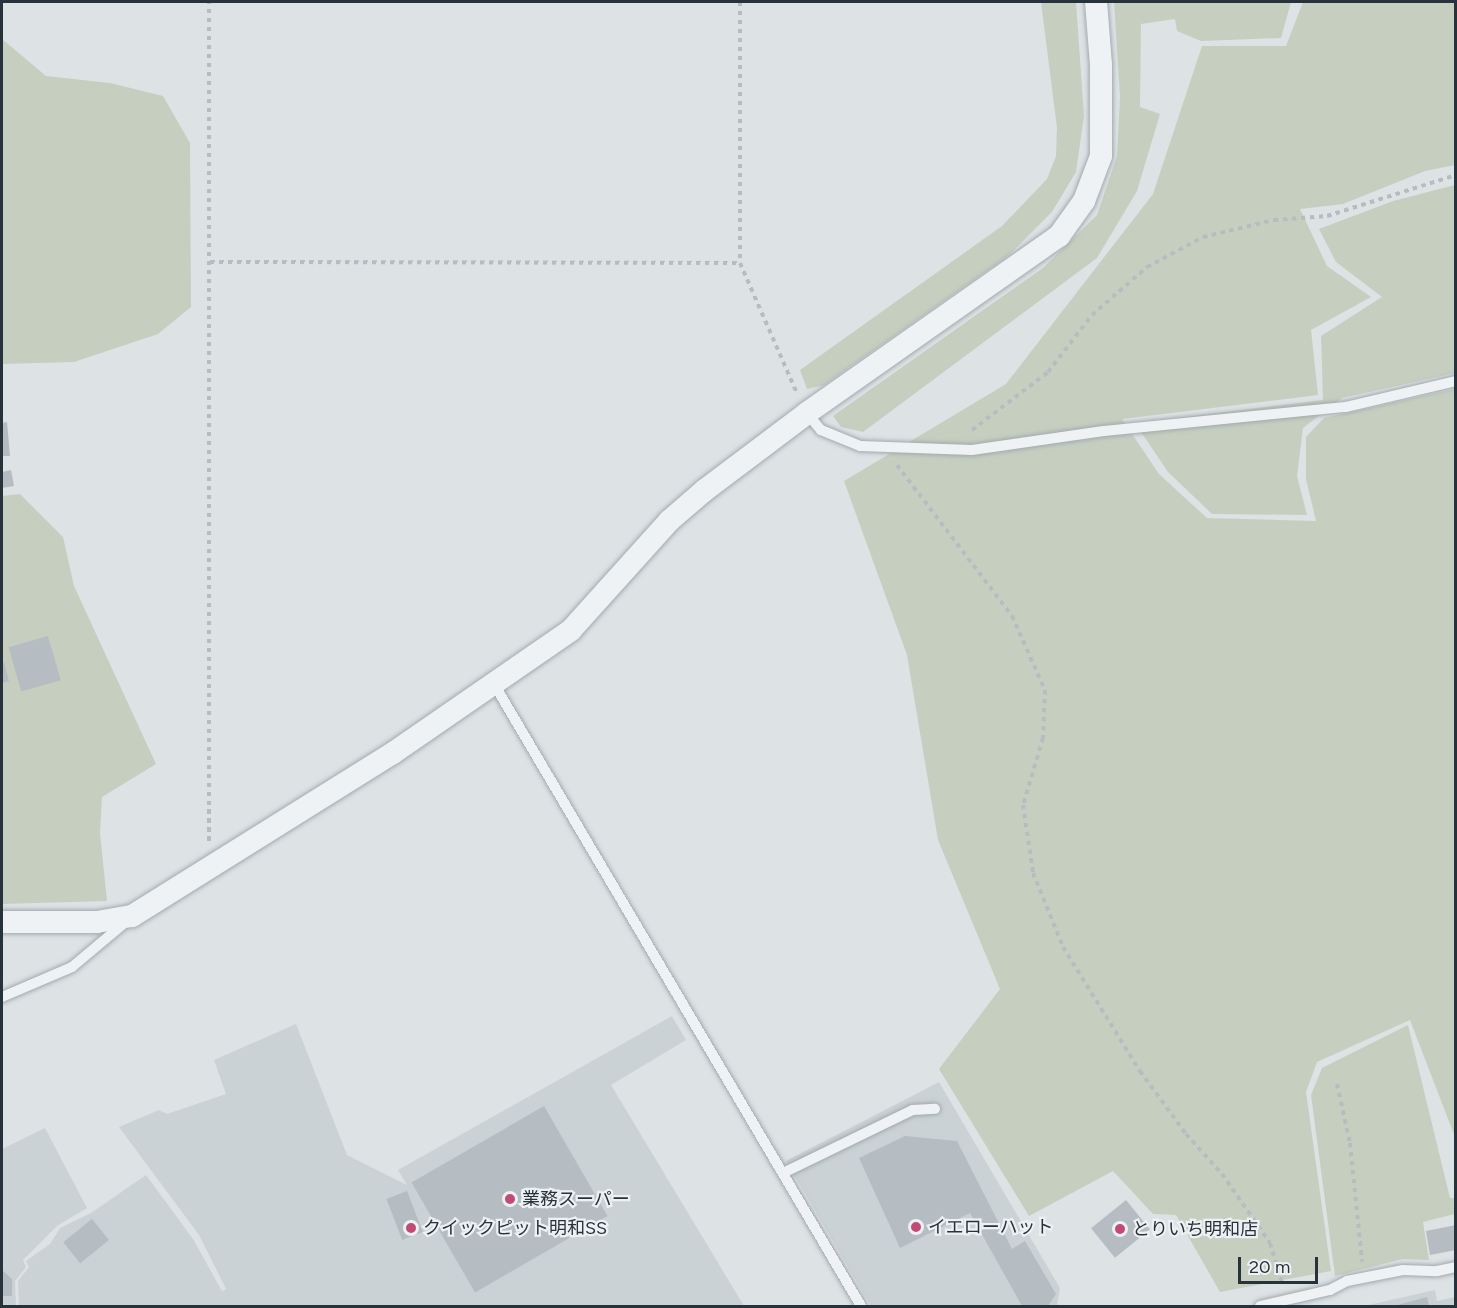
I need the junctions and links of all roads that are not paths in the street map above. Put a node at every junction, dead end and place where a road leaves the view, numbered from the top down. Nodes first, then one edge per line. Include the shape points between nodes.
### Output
1 (1096, 2) edge
2 (1455, 381) edge
3 (807, 413) junction
4 (494, 684) junction
5 (132, 916) junction
6 (2, 922) edge
7 (2, 997) edge
8 (935, 1109) dead end
9 (783, 1173) junction
10 (1455, 1267) edge
11 (861, 1306) edge
12 (1260, 1306) edge

1 - 3 street via 1101,156 1093,182 1073,220 1033,257
2 - 3 lane via 1346,407 1104,431 972,450 884,448 839,440 821,430
3 - 4 street via 669,520 572,630
4 - 5 street via 393,753
4 - 9 lane
5 - 6 street via 97,922
5 - 7 lane via 72,967
8 - 9 lane via 913,1110
9 - 11 lane
10 - 12 lane via 1403,1270

